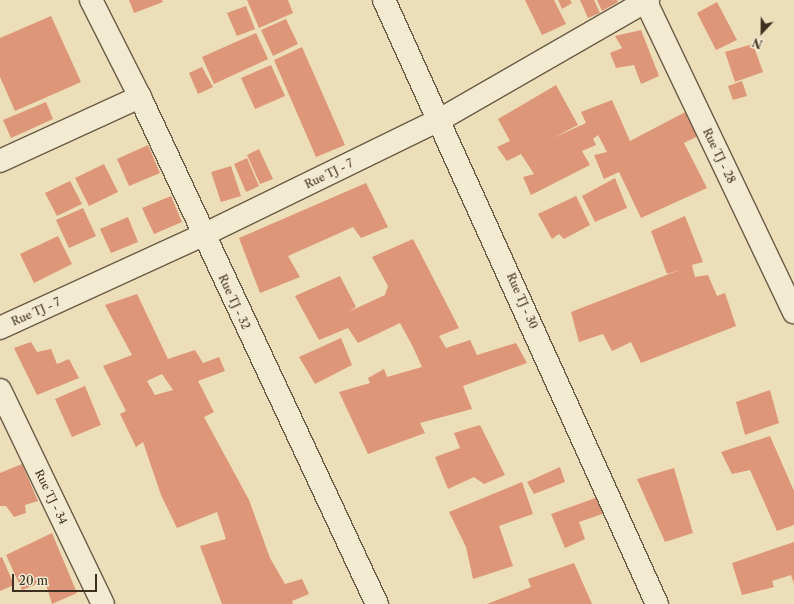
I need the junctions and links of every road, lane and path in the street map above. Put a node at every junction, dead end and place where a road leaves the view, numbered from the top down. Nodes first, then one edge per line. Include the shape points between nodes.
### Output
1 (91, 0) edge
2 (384, 0) edge
3 (646, 0) edge
4 (140, 97) junction
5 (441, 119) junction
6 (0, 161) edge
7 (203, 236) junction
8 (794, 312) edge
9 (0, 328) edge
10 (0, 390) edge
11 (103, 604) edge
12 (377, 604) edge
13 (657, 604) edge

1 - 4 street, Rue TJ - 32
2 - 5 street, Rue TJ - 30
3 - 5 street, Rue TJ - 7
3 - 8 street, Rue TJ - 28
4 - 6 street
4 - 7 street, Rue TJ - 32
5 - 7 street, Rue TJ - 7
5 - 13 street, Rue TJ - 30
7 - 9 street, Rue TJ - 7
7 - 12 street, Rue TJ - 32
10 - 11 street, Rue TJ - 34

